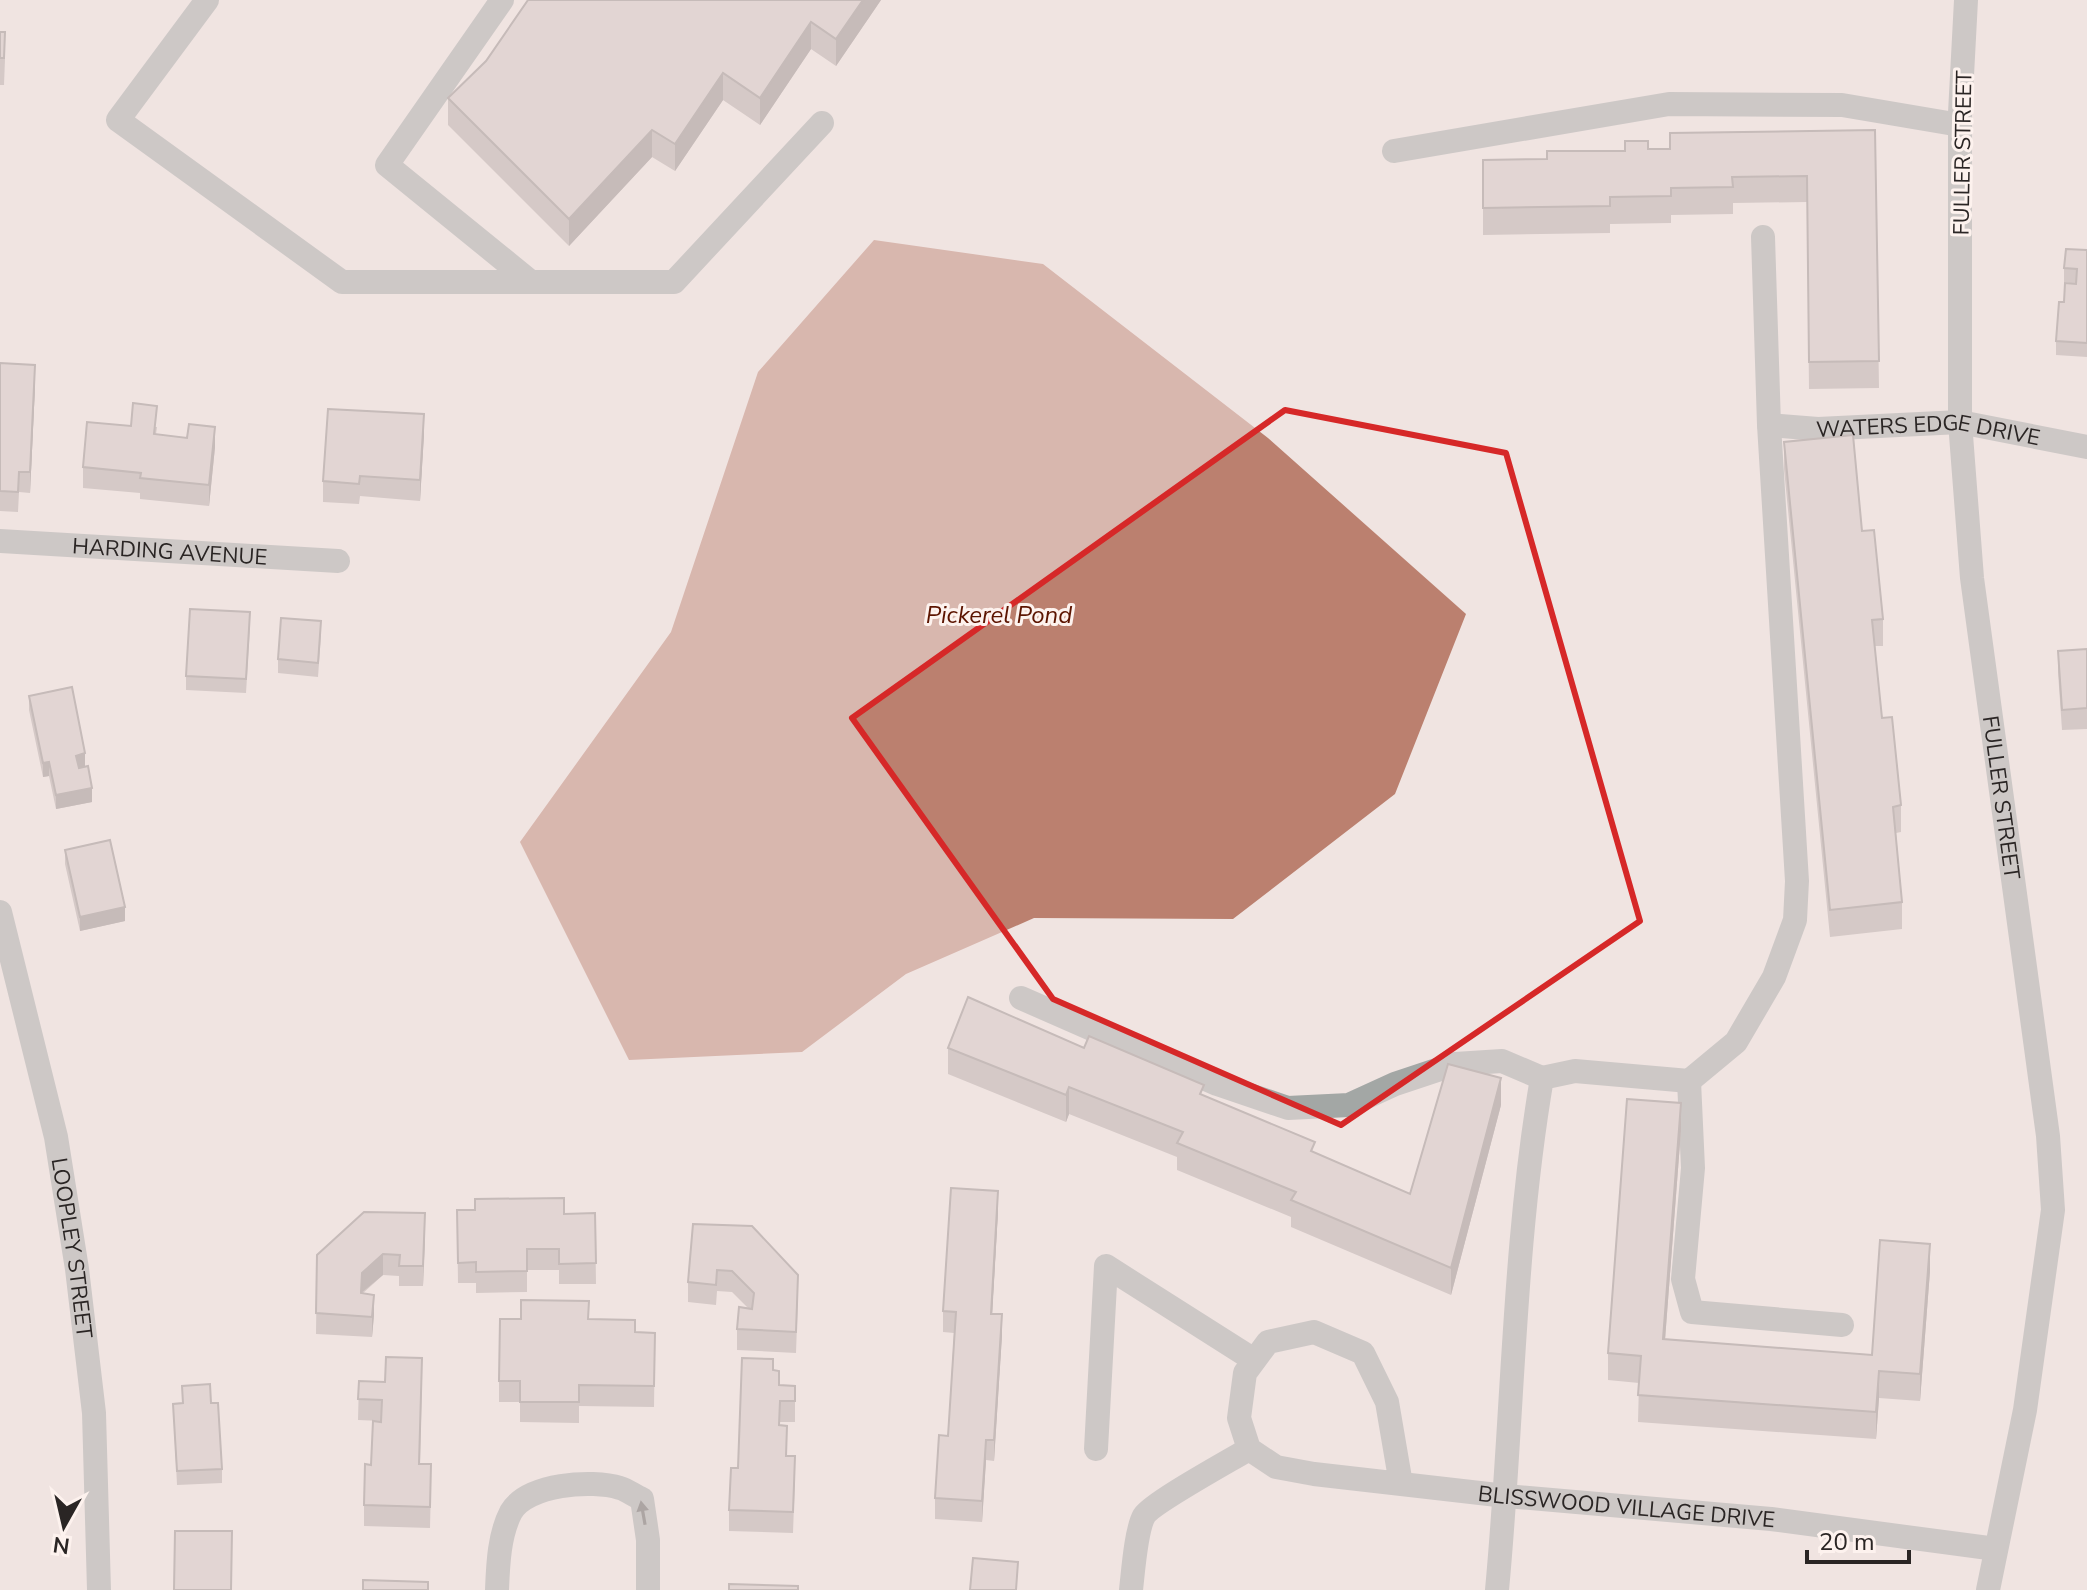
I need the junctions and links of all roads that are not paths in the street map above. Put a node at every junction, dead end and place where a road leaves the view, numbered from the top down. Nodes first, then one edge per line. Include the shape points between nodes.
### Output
1 (207, 0) edge
2 (502, 0) edge
3 (1966, 0) edge
4 (822, 123) dead end
5 (1960, 125) junction
6 (1394, 151) dead end
7 (1763, 237) dead end
8 (531, 282) junction
9 (1960, 422) junction
10 (1769, 425) junction
11 (2087, 447) edge
12 (0, 541) edge
13 (338, 561) dead end
14 (0, 912) edge
15 (1021, 998) dead end
16 (1542, 1078) junction
17 (1689, 1081) junction
18 (1842, 1325) dead end
19 (1254, 1360) junction
20 (1096, 1449) dead end
21 (1249, 1449) junction
22 (1401, 1484) junction
23 (1506, 1496) junction
24 (1996, 1549) junction
25 (99, 1590) edge
26 (497, 1590) edge
27 (648, 1590) edge
28 (1131, 1590) edge
29 (1497, 1590) edge
30 (1988, 1590) edge

1 - 8 street via 118,120 342,282
2 - 8 street via 387,165
3 - 5 street, FULLER STREET
4 - 8 street via 674,282
5 - 6 street via 1842,105 1669,104
5 - 9 street, FULLER STREET
7 - 10 street
9 - 10 street, WATERS EDGE DRIVE via 1818,429
9 - 11 street, WATERS EDGE DRIVE
9 - 24 street, FULLER STREET via 1972,578 2048,1136 2053,1210 2025,1410
10 - 17 street via 1797,881 1795,920 1774,977 1736,1042
12 - 13 street, HARDING AVENUE
14 - 25 street, LOOPLEY STREET via 56,1137 77,1269 94,1413
15 - 16 street via 1217,1084 1288,1108 1349,1105 1455,1064 1502,1061
16 - 17 street via 1575,1071
16 - 23 street via 1522,1247
17 - 18 street via 1693,1168 1683,1279 1692,1312
19 - 20 street via 1106,1266
19 - 21 street via 1245,1373 1239,1418
19 - 22 street via 1268,1342 1314,1332 1363,1353 1387,1402
21 - 22 street, BLISSWOOD VILLAGE DRIVE via 1276,1467
21 - 28 street via 1144,1516
22 - 23 street, BLISSWOOD VILLAGE DRIVE
23 - 24 street, BLISSWOOD VILLAGE DRIVE via 1771,1519
23 - 29 street
24 - 30 street, FULLER STREET
27 -> 26 street via 642,1499 620,1488 584,1484 541,1489 512,1510 499,1554

